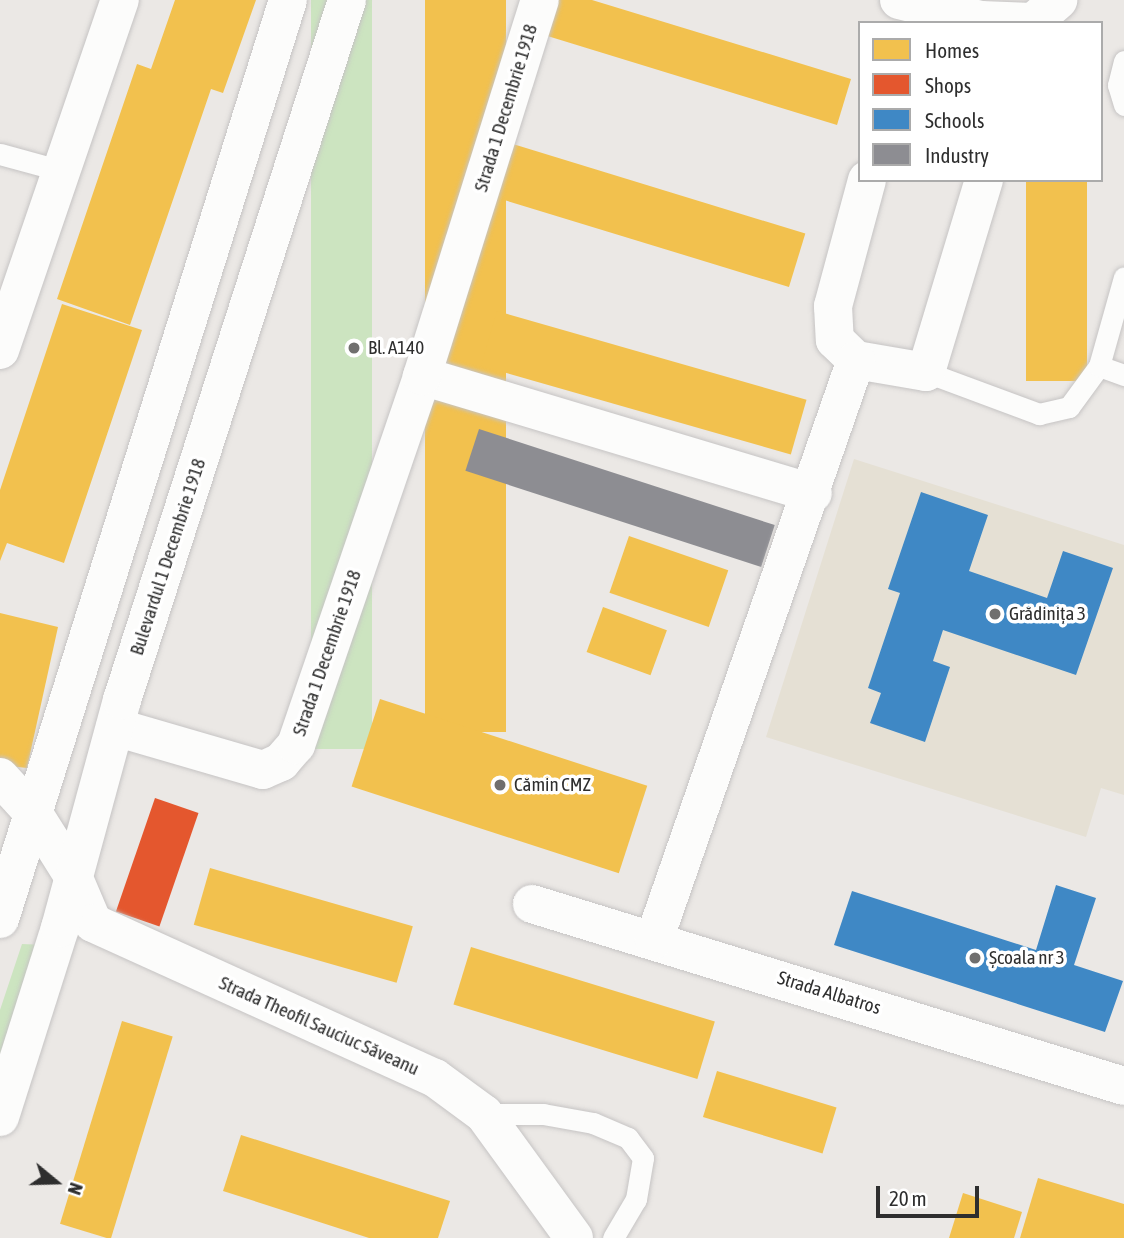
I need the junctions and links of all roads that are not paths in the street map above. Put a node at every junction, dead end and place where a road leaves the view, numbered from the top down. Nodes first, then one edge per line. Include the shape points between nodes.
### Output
1 (120, 0) edge
2 (288, 0) edge
3 (347, 0) edge
4 (540, 0) edge
5 (1058, 0) edge
6 (908, 9) edge
7 (1006, 21) edge
8 (1033, 21) edge
9 (1124, 61) edge
10 (1124, 105) edge
11 (0, 154) edge
12 (62, 171) junction
13 (866, 182) edge
14 (983, 182) edge
15 (1124, 277) edge
16 (9, 297) edge
17 (0, 350) edge
18 (856, 360) junction
19 (1099, 366) junction
20 (926, 372) junction
21 (1124, 375) edge
22 (422, 376) junction
23 (813, 493) junction
24 (115, 727) junction
25 (0, 777) edge
26 (34, 814) junction
27 (72, 876) junction
28 (532, 904) dead end
29 (0, 919) edge
30 (654, 940) junction
31 (1124, 1087) edge
32 (484, 1114) junction
33 (0, 1117) edge
34 (575, 1238) edge
35 (612, 1238) edge

1 - 12 street
2 - 26 street
3 - 24 street, Bulevardul 1 Decembrie 1918
4 - 22 street, Strada 1 Decembrie 1918
5 - 8 street
6 - 7 street
9 - 10 lane via 1118,85
11 - 12 lane
12 - 16 street
13 - 18 street via 833,306 835,340
14 - 20 street
15 - 19 lane
16 - 17 street
18 - 20 street
18 - 23 street
19 - 20 lane via 1069,407 1038,414
19 - 21 lane
22 - 23 street
22 - 24 street, Strada 1 Decembrie 1918 via 296,745 281,762 263,770
23 - 30 street
24 - 27 street, Bulevardul 1 Decembrie 1918
25 - 26 street, Strada Theofil Sauciuc Săveanu
26 - 27 street, Strada Theofil Sauciuc Săveanu
26 - 29 street
27 - 32 street, Strada Theofil Sauciuc Săveanu via 93,923 435,1078
27 - 33 street, Bulevardul 1 Decembrie 1918
28 - 30 street, Strada Albatros
30 - 31 street, Strada Albatros
32 - 34 street, Strada Theofil Sauciuc Săveanu
32 - 35 lane via 542,1114 593,1123 628,1138 643,1158 636,1199

